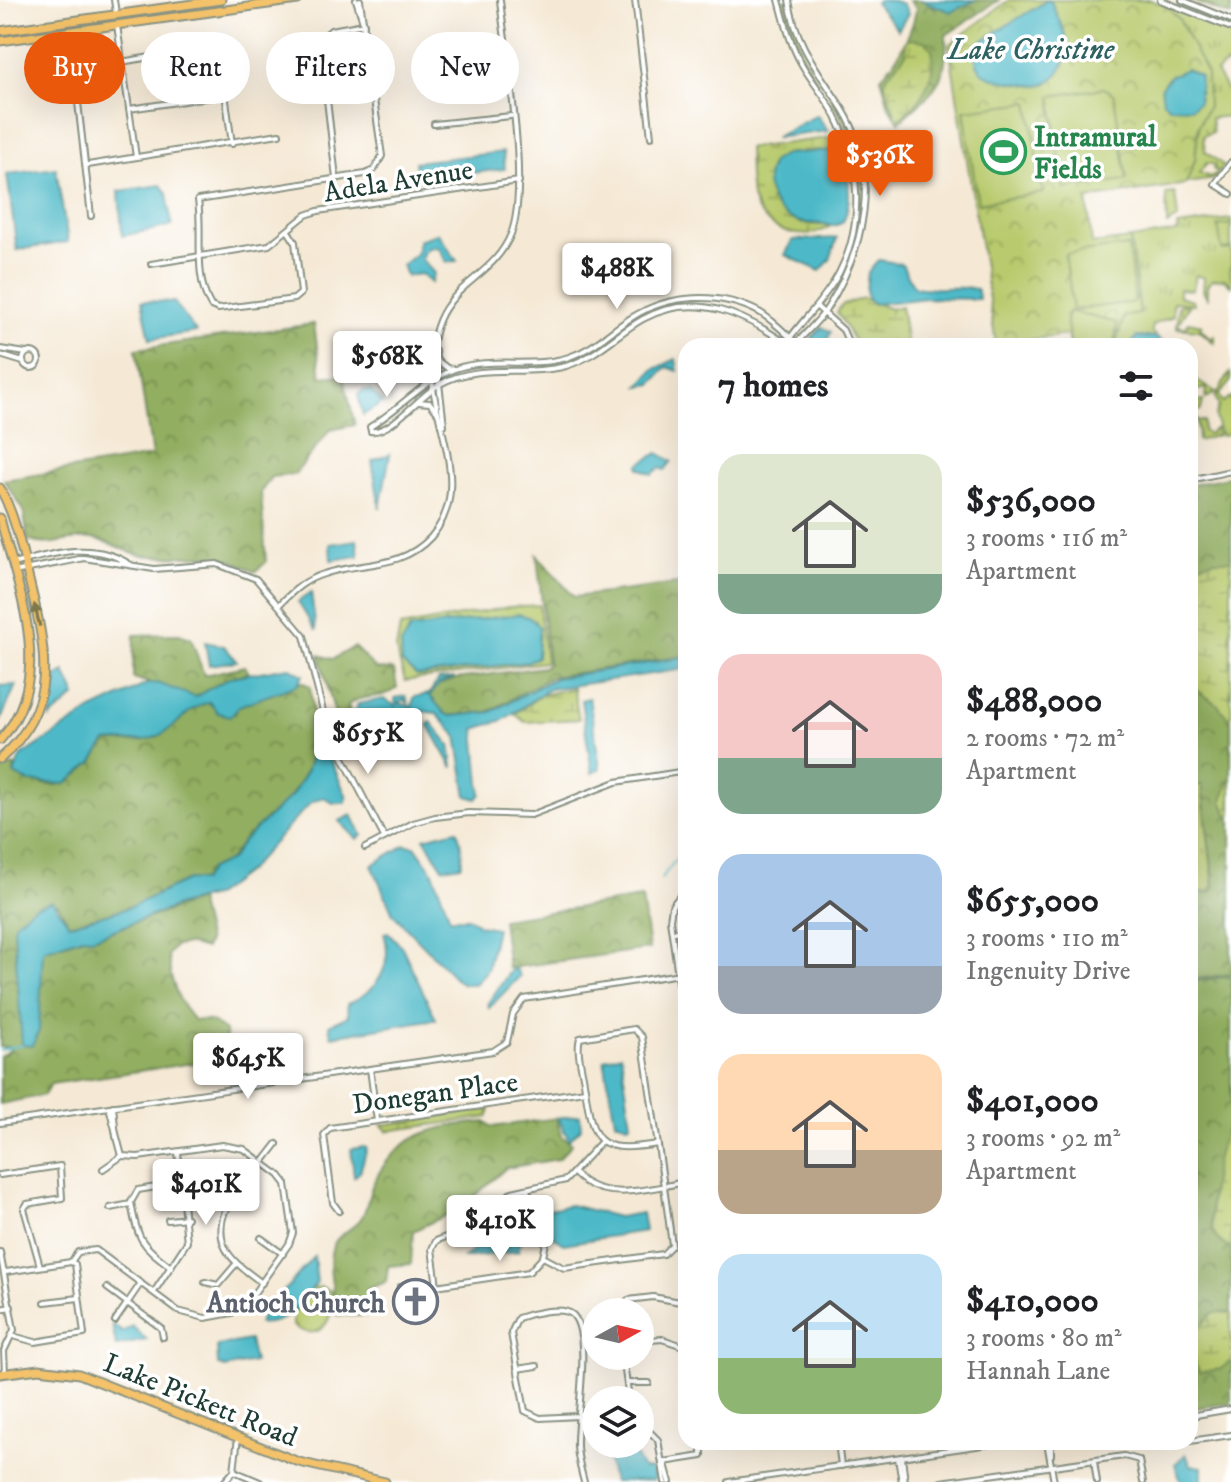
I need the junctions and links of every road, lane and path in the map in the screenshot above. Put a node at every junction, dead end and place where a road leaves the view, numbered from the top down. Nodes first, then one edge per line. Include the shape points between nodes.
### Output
1 (114, 0) edge
2 (221, 0) edge
3 (298, 0) edge
4 (358, 0) edge
5 (500, 0) edge
6 (635, 0) edge
7 (779, 0) edge
8 (789, 0) edge
9 (1160, 0) edge
10 (1182, 0) edge
11 (278, 1) edge
12 (129, 12) junction
13 (116, 14) junction
14 (1231, 20) edge
15 (117, 23) junction
16 (364, 24) junction
17 (106, 25) junction
18 (1231, 28) edge
19 (0, 31) edge
20 (118, 32) edge
21 (503, 32) edge
22 (0, 41) edge
23 (125, 82) edge
24 (81, 104) edge
25 (163, 104) edge
26 (226, 104) edge
27 (511, 104) edge
28 (129, 109) junction
29 (512, 115) junction
30 (434, 124) dead end
31 (279, 134) dead end
32 (651, 137) dead end
33 (232, 144) junction
34 (136, 157) junction
35 (1231, 162) edge
36 (88, 165) junction
37 (336, 178) junction
38 (519, 181) junction
39 (1231, 194) edge
40 (91, 216) dead end
41 (288, 231) junction
42 (200, 256) junction
43 (151, 264) dead end
44 (817, 307) junction
45 (650, 309) junction
46 (825, 312) junction
47 (653, 315) junction
48 (780, 338) edge
49 (790, 338) joint
50 (797, 338) edge
51 (846, 338) edge
52 (434, 346) junction
53 (593, 346) junction
54 (0, 349) edge
55 (598, 352) junction
56 (26, 353) junction
57 (0, 355) edge
58 (437, 360) junction
59 (552, 361) junction
60 (23, 362) junction
61 (456, 369) junction
62 (553, 369) junction
63 (440, 376) junction
64 (433, 380) junction
65 (441, 384) junction
66 (435, 388) junction
67 (416, 403) junction
68 (438, 414) junction
69 (444, 431) junction
70 (1231, 471) edge
71 (1198, 478) edge
72 (0, 488) edge
73 (0, 518) edge
74 (25, 565) junction
75 (133, 567) junction
76 (12, 568) junction
77 (270, 593) junction
78 (291, 594) junction
79 (280, 604) junction
80 (289, 615) junction
81 (45, 664) junction
82 (32, 665) junction
83 (0, 740) edge
84 (0, 759) edge
85 (678, 772) edge
86 (384, 837) junction
87 (365, 848) dead end
88 (678, 898) edge
89 (672, 932) junction
90 (678, 932) edge
91 (678, 974) joint
92 (370, 1069) junction
93 (585, 1091) junction
94 (111, 1107) junction
95 (377, 1121) junction
96 (0, 1123) edge
97 (602, 1141) junction
98 (277, 1144) dead end
99 (658, 1144) junction
100 (178, 1152) junction
101 (122, 1156) junction
102 (263, 1162) junction
103 (103, 1169) dead end
104 (575, 1174) junction
105 (0, 1175) edge
106 (182, 1182) junction
107 (678, 1183) edge
108 (664, 1186) junction
109 (244, 1187) junction
110 (527, 1189) junction
111 (255, 1198) dead end
112 (131, 1204) junction
113 (110, 1208) dead end
114 (339, 1211) dead end
115 (187, 1218) junction
116 (168, 1220) dead end
117 (261, 1238) dead end
118 (0, 1252) edge
119 (283, 1254) junction
120 (543, 1257) junction
121 (71, 1262) junction
122 (236, 1264) junction
123 (40, 1267) junction
124 (171, 1267) junction
125 (6, 1272) junction
126 (205, 1282) dead end
127 (141, 1283) junction
128 (262, 1283) junction
129 (437, 1286) junction
130 (400, 1287) dead end
131 (107, 1288) dead end
132 (154, 1292) junction
133 (79, 1298) junction
134 (645, 1298) edge
135 (678, 1298) edge
136 (45, 1302) dead end
137 (127, 1303) junction
138 (11, 1307) junction
139 (0, 1309) edge
140 (115, 1321) dead end
141 (13, 1336) junction
142 (163, 1337) dead end
143 (654, 1340) edge
144 (678, 1344) edge
145 (537, 1366) dead end
146 (517, 1369) junction
147 (625, 1370) edge
148 (2, 1373) edge
149 (626, 1383) junction
150 (649, 1383) dead end
151 (627, 1386) edge
152 (1231, 1409) edge
153 (1198, 1415) edge
154 (578, 1416) junction
155 (1231, 1435) edge
156 (654, 1436) edge
157 (238, 1437) junction
158 (1198, 1440) edge
159 (702, 1450) edge
160 (839, 1450) edge
161 (952, 1450) edge
162 (1050, 1450) edge
163 (900, 1458) junction
164 (1094, 1460) junction
165 (664, 1462) junction
166 (841, 1466) junction
167 (1052, 1466) junction
168 (234, 1471) junction
169 (964, 1480) edge
170 (224, 1482) edge
171 (260, 1482) edge
172 (385, 1482) edge
173 (584, 1482) edge
174 (668, 1482) edge
175 (729, 1482) edge
176 (903, 1482) edge
177 (941, 1482) edge
178 (1054, 1482) edge
179 (1097, 1482) edge
180 (1143, 1482) edge

1 - 13 street
2 - 12 main road
3 - 11 main road
4 - 16 street
5 - 21 street
6 - 32 street
7 - 44 street via 800,62 847,141 856,182 848,254
8 - 46 street via 813,69 849,120 864,175 859,244
9 - 18 street
10 - 14 street
11 - 15 main road
12 - 13 main road
12 - 15 main road
13 - 17 main road
13 - 19 main road
15 - 17 main road
15 - 20 street
16 - 37 street via 331,30 320,39
16 - 37 street via 382,156 374,170
17 - 22 main road
23 - 28 street
24 - 36 street
25 - 28 street
26 - 33 street
27 - 29 street
28 - 34 street
29 - 30 street
29 - 38 street
31 - 33 street
33 - 34 street
34 - 36 street
35 - 39 street via 1215,184
36 - 40 street
37 - 42 street via 198,200
38 - 41 street, Adela Avenue via 318,211
38 - 52 street via 509,238 449,301
41 - 42 street, Adela Avenue via 269,245
41 - 42 street via 295,242 302,286 294,299 211,306
42 - 43 street, Adela Avenue
44 - 46 street
44 - 49 street
45 - 47 street
45 - 49 street via 693,298 713,299 757,311
45 - 53 street
46 - 50 street
46 - 51 street
47 - 48 street via 693,305 711,307 758,323
47 - 55 street
52 - 58 street
52 - 64 street
53 - 55 street
53 - 59 street
54 - 56 street
55 - 62 street
56 - 60 street
56 - 60 street via 36,353 38,364 31,368
57 - 60 street
58 - 61 street
58 - 63 street
59 - 61 street
59 - 62 street
61 - 63 street
62 - 65 street via 483,371
63 - 64 street
63 - 65 street
64 - 66 street
64 - 67 street via 371,431 390,425
65 - 66 street
65 - 69 street
66 - 67 street
66 - 68 street
67 - 68 street via 430,403
68 - 69 street
69 - 78 street via 449,500 441,525 429,539 396,561 327,573
70 - 71 street
72 - 74 main road via 14,515
73 - 76 main road
74 - 75 street via 84,558
74 - 75 street via 82,549 112,555
74 - 76 street
74 - 76 street
81 -> 74 main road
75 - 77 street via 225,565 248,574
76 - 82 main road
77 - 78 street
77 - 79 street
78 - 79 street
78 - 80 street
79 - 80 street
80 - 86 street via 307,643 327,727
81 - 82 street
81 - 84 main road via 34,715
82 - 83 main road via 24,704
85 - 86 street via 616,782 545,813 435,817
86 - 87 street
88 - 89 street via 672,906
89 - 90 street
89 - 91 street
91 - 92 street via 533,995 518,1004 500,1049
92 - 94 street
92 - 95 street
93 - 95 street, Donegan Place
93 - 97 street via 592,1130
93 - 99 street via 580,1038 639,1032
94 - 96 street
94 - 101 street
95 - 114 street, Donegan Place via 330,1128 324,1135 333,1203
97 - 99 street via 620,1149
97 - 104 street
98 - 102 street
99 - 108 street
100 - 101 street
100 - 102 street via 233,1145
100 - 106 street
101 - 103 street
102 - 109 street
102 - 119 street via 279,1175 288,1194 293,1233
104 - 108 street via 609,1192
104 - 110 street
105 - 123 street via 60,1166 62,1198 24,1209
106 - 109 street via 224,1176
106 - 112 street via 138,1190
106 - 115 street
107 - 108 street
108 - 120 street via 670,1251 564,1268
109 - 111 street
109 - 122 street via 220,1224 223,1248
110 - 120 street via 534,1218 547,1238
110 - 129 street via 512,1192 474,1225 433,1244
112 - 113 street
112 - 124 street via 141,1243
115 - 116 street
115 - 124 street via 187,1242
117 - 119 street
118 - 125 street
119 - 128 street
120 - 129 street via 529,1272
121 - 123 street
121 - 127 street via 78,1252 96,1250
121 - 133 street
122 - 126 street via 218,1285
122 - 128 street
123 - 125 street
124 - 132 street
125 - 138 street
127 - 132 street
127 - 137 street
128 - 132 street via 239,1310 205,1318 188,1316
129 - 130 street
131 - 137 street
133 - 136 street
133 - 141 street via 84,1334 35,1342
134 - 135 street
137 - 140 street
137 - 142 street via 161,1328
138 - 139 street
138 - 141 street
141 - 148 street via 4,1351
143 - 144 street
145 - 146 street
146 - 154 street via 521,1402 532,1416
146 - 154 street via 513,1324 526,1315 573,1315 583,1365
147 - 149 street
148 - 157 main road, Lake Pickett Road via 39,1369 79,1374
149 - 150 street
149 - 151 street
152 - 153 street
154 - 173 street
155 - 158 street
156 - 165 street
157 - 168 street
157 - 172 main road, Lake Pickett Road via 305,1463
159 - 165 street via 702,1456
160 - 166 street
161 - 163 street
162 - 167 street
163 - 166 street
163 - 176 street
164 - 167 street
164 - 179 street
164 - 180 street via 1139,1460
165 - 174 street
166 - 175 street
167 - 169 street
167 - 178 street
168 - 170 street
168 - 171 street
169 - 177 street

